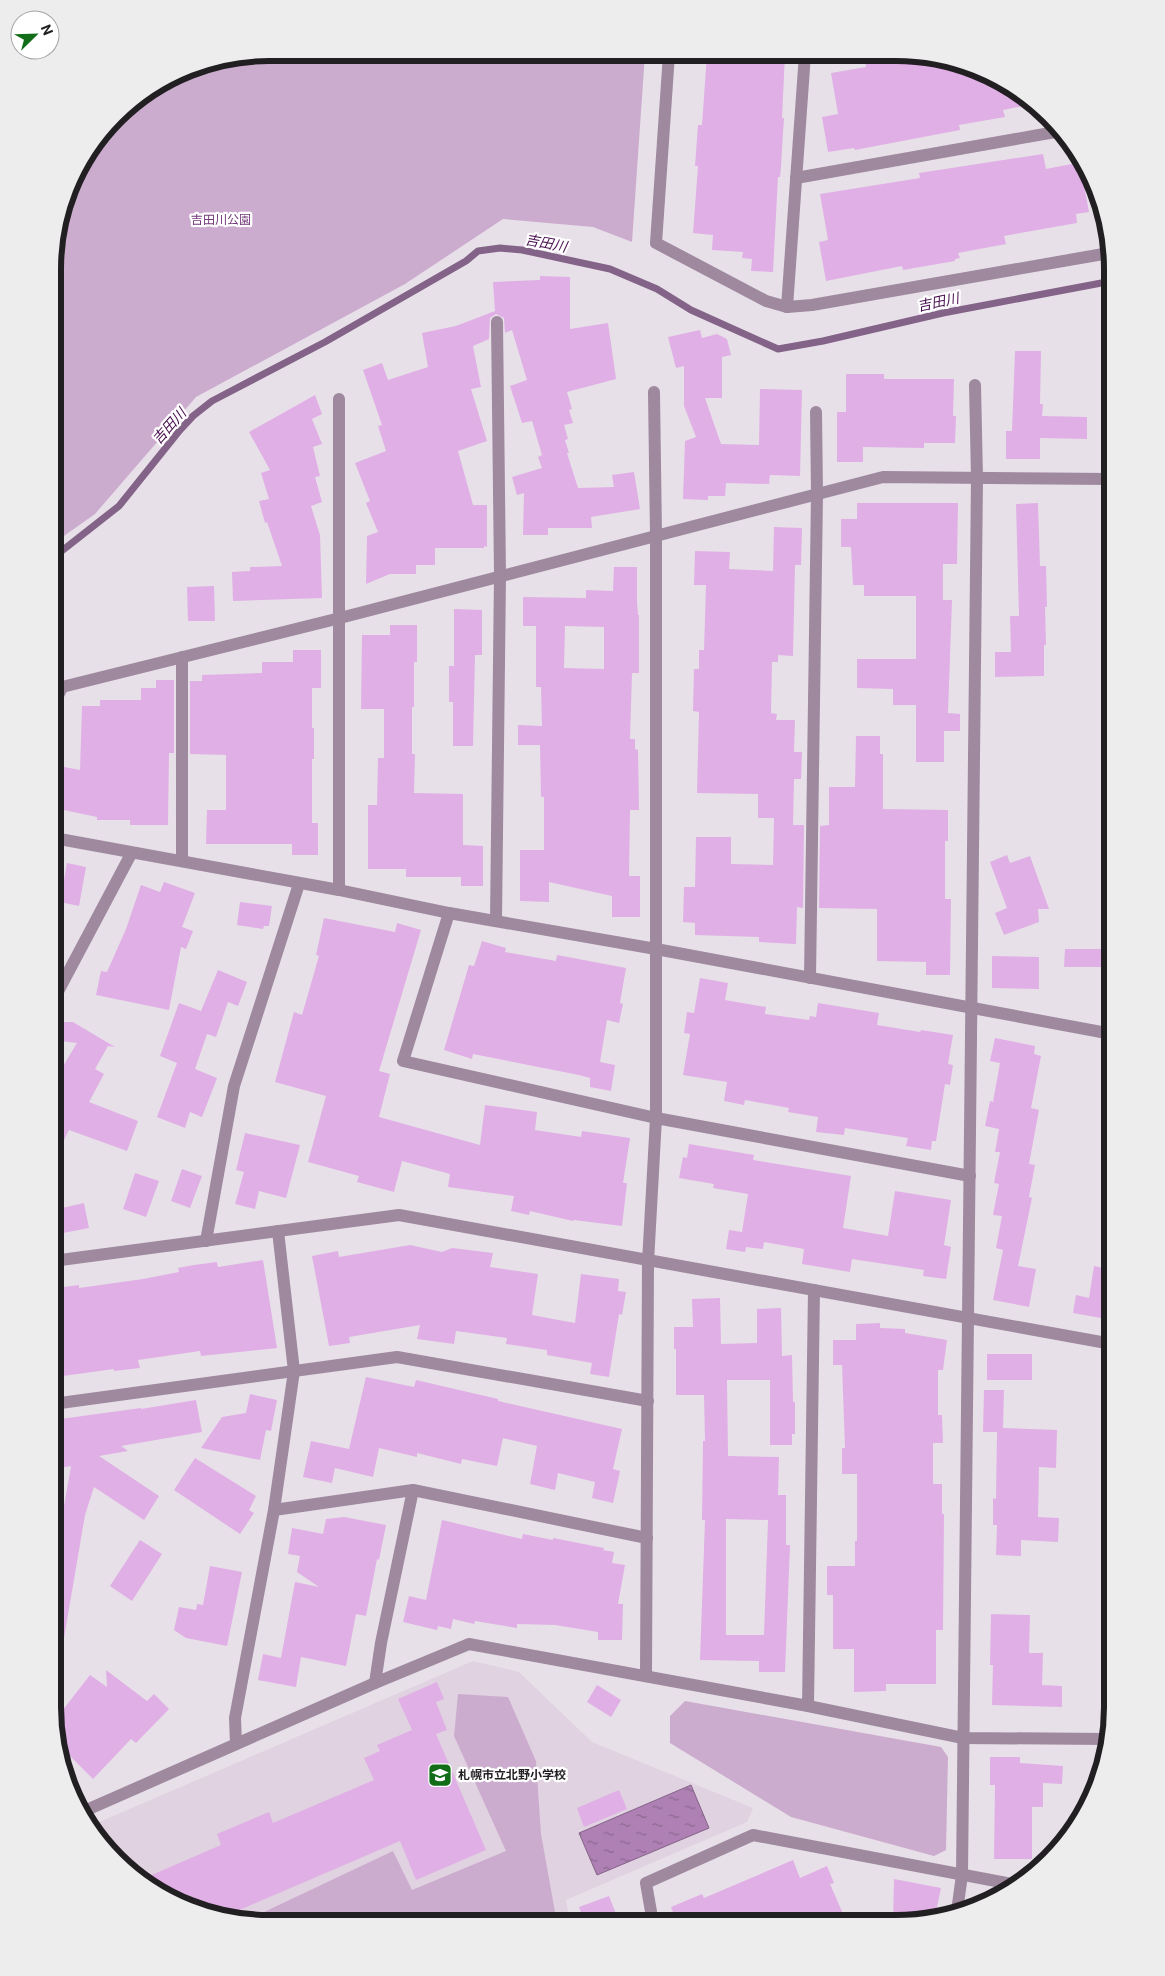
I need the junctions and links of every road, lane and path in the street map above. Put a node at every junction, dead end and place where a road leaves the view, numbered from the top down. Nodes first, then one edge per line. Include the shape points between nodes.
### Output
1 (669, 61) edge
2 (804, 61) edge
3 (1052, 133) edge
4 (796, 178) junction
5 (1103, 254) edge
6 (787, 307) junction
7 (497, 322) dead end
8 (975, 385) dead end
9 (654, 392) dead end
10 (339, 398) dead end
11 (816, 412) dead end
12 (977, 478) junction
13 (1104, 479) edge
14 (817, 494) junction
15 (656, 536) junction
16 (500, 575) junction
17 (340, 618) junction
18 (182, 657) junction
19 (61, 688) edge
20 (61, 839) edge
21 (131, 854) junction
22 (182, 860) junction
23 (299, 884) junction
24 (339, 890) junction
25 (449, 913) junction
26 (496, 920) junction
27 (656, 949) junction
28 (810, 978) junction
29 (61, 986) edge
30 (970, 1008) junction
31 (1104, 1033) edge
32 (656, 1118) junction
33 (970, 1176) junction
34 (278, 1231) junction
35 (206, 1241) junction
36 (61, 1260) edge
37 (648, 1262) junction
38 (814, 1290) junction
39 (969, 1318) junction
40 (1104, 1343) edge
41 (294, 1371) junction
42 (648, 1401) junction
43 (61, 1403) edge
44 (413, 1490) junction
45 (274, 1510) junction
46 (647, 1538) junction
47 (646, 1675) junction
48 (375, 1684) junction
49 (808, 1706) junction
50 (963, 1738) junction
51 (1101, 1739) edge
52 (236, 1744) junction
53 (89, 1809) edge
54 (962, 1875) junction
55 (1007, 1882) edge
56 (958, 1905) edge
57 (652, 1915) edge

1 - 6 street via 656,243 766,301
2 - 4 street
3 - 4 street
4 - 6 street
5 - 6 street
7 - 16 street
8 - 12 street
9 - 15 street
10 - 17 street
11 - 14 street
12 - 13 street
12 - 14 street via 883,477
12 - 30 street
14 - 15 street
14 - 28 street
15 - 16 street
15 - 27 street
16 - 17 street
16 - 26 street
17 - 18 street
17 - 24 street
18 - 19 street
18 - 22 street
20 - 21 street
21 - 22 street
21 - 29 street
22 - 23 street
23 - 24 street
23 - 35 street via 234,1086
24 - 25 street
25 - 26 street
25 - 32 street via 403,1061
26 - 27 street
27 - 28 street
27 - 32 street
28 - 30 street
30 - 31 street
30 - 33 street
32 - 33 street
32 - 37 street
33 - 39 street
34 - 35 street
34 - 37 street via 399,1215
34 - 41 street
35 - 36 street
37 - 38 street
37 - 42 street
38 - 39 street
38 - 49 street
39 - 40 street
39 - 50 street
41 - 42 street via 397,1357
41 - 43 street
41 - 45 street
42 - 46 street
44 - 45 street
44 - 46 street
44 - 48 street
45 - 52 street via 235,1718
46 - 47 street
47 - 48 street via 469,1644
47 - 49 street
48 - 52 street
49 - 50 street
50 - 51 street
50 - 54 street
52 - 53 street
54 - 55 street
54 - 56 street
54 - 57 street via 752,1835 646,1883

